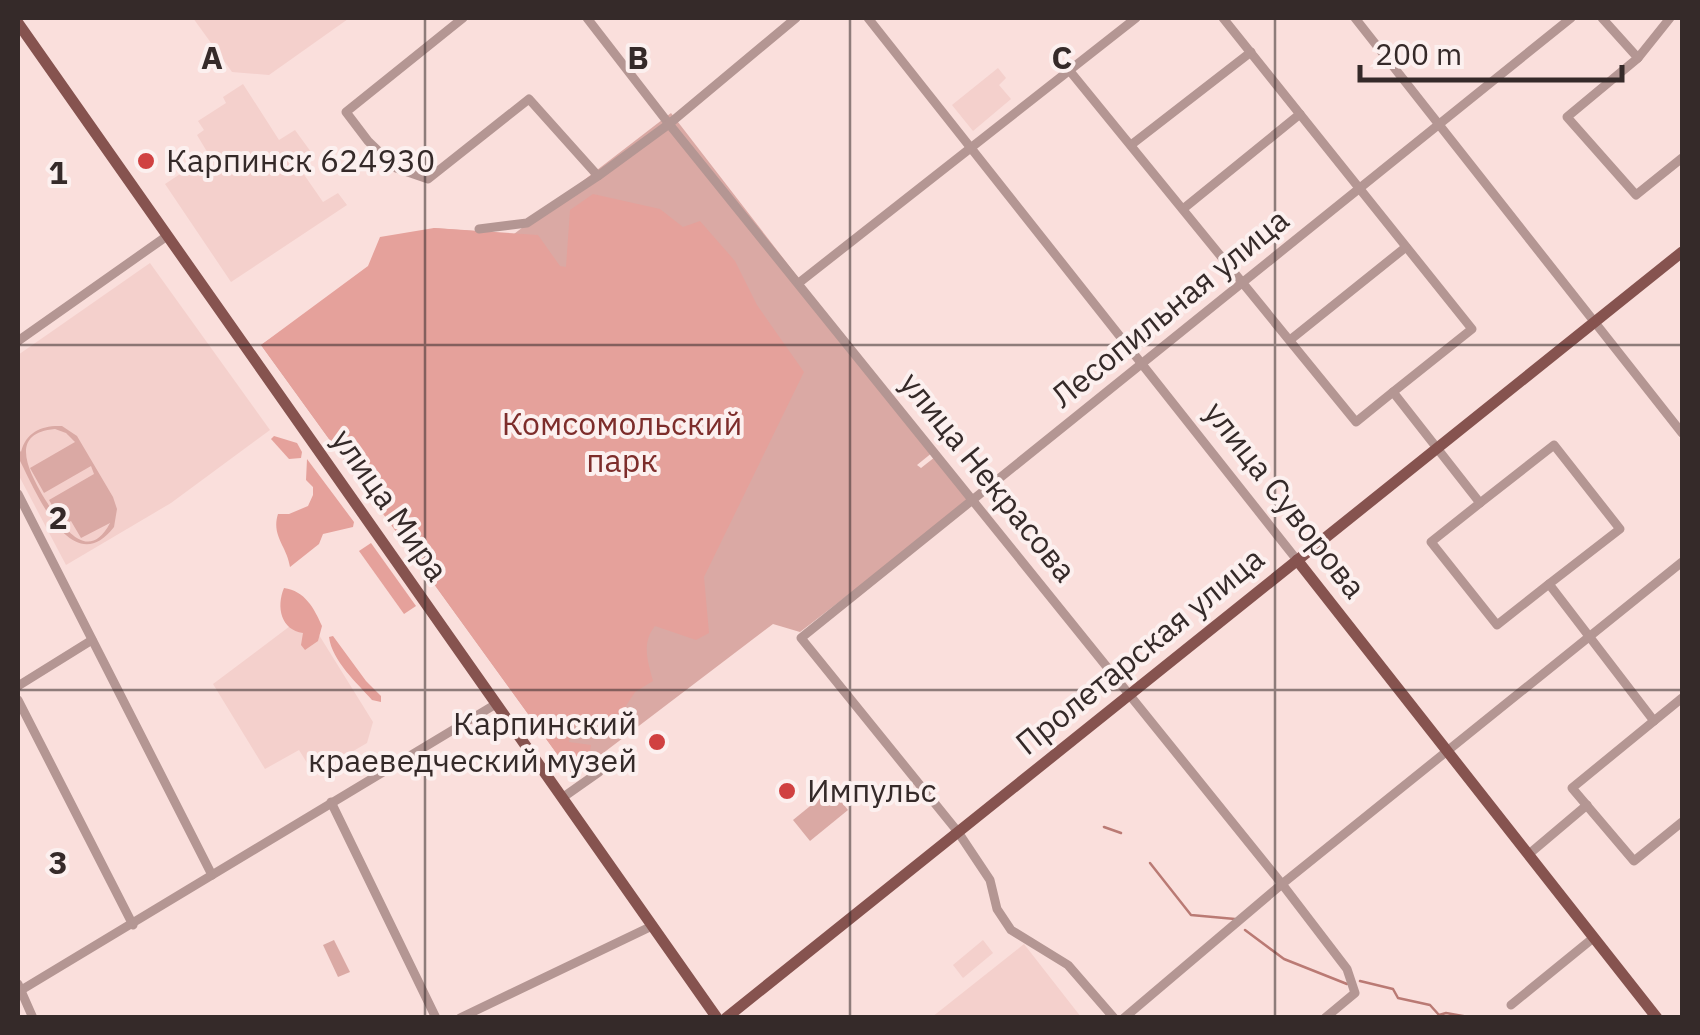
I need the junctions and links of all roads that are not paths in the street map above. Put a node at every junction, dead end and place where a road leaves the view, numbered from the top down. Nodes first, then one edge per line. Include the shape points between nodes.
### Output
1 (463, 18) edge
2 (587, 18) edge
3 (796, 18) edge
4 (868, 18) edge
5 (1223, 18) edge
6 (1355, 18) edge
7 (1571, 18) edge
8 (1602, 18) edge
9 (1670, 18) edge
10 (1131, 19) edge
11 (18, 24) edge
12 (1251, 52) junction
13 (1638, 58) junction
14 (1070, 70) junction
15 (1300, 114) junction
16 (1440, 123) junction
17 (669, 124) junction
18 (1131, 145) junction
19 (970, 148) junction
20 (1682, 158) edge
21 (598, 176) junction
22 (1358, 188) junction
23 (1183, 209) junction
24 (478, 229) dead end
25 (167, 236) junction
26 (1406, 247) junction
27 (1682, 252) edge
28 (800, 282) junction
29 (1243, 282) junction
30 (1595, 322) junction
31 (1290, 340) junction
32 (18, 342) edge
33 (1143, 362) junction
34 (1393, 392) junction
35 (1682, 433) edge
36 (1442, 452) junction
37 (18, 494) edge
38 (974, 499) junction
39 (1480, 503) junction
40 (1297, 560) junction
41 (1682, 562) edge
42 (1549, 584) junction
43 (1590, 637) junction
44 (92, 640) junction
45 (18, 686) edge
46 (1130, 694) junction
47 (1682, 698) edge
48 (18, 700) edge
49 (496, 704) junction
50 (1654, 721) junction
51 (1449, 753) junction
52 (599, 772) dead end
53 (562, 798) junction
54 (331, 802) junction
55 (1587, 805) junction
56 (1682, 822) edge
57 (958, 832) junction
58 (1528, 854) junction
59 (212, 875) junction
60 (1282, 884) junction
61 (133, 925) junction
62 (652, 926) junction
63 (1592, 939) junction
64 (18, 988) edge
65 (1511, 1004) dead end
66 (33, 1018) edge
67 (436, 1018) edge
68 (460, 1018) edge
69 (717, 1018) edge
70 (726, 1018) edge
71 (1114, 1018) edge
72 (1124, 1018) edge
73 (1325, 1018) edge
74 (1657, 1018) edge

1 - 21 street via 346,112 368,142 396,168 428,180 529,99
2 - 17 street, улица Некрасова
3 - 17 street
4 - 19 street, улица Суворова
5 - 12 street
6 - 16 street
7 - 16 street, Лесопильная улица
8 - 13 street
9 - 13 street
10 - 14 street
11 - 25 main road, улица Мира
12 - 15 street
12 - 18 street
13 - 20 street via 1568,116 1636,195
14 - 18 street
14 - 19 street
15 - 22 street
15 - 23 street
16 - 22 street, Лесопильная улица
16 - 30 street
17 - 21 street
17 - 28 street, улица Некрасова
18 - 23 street
19 - 28 street
19 - 33 street, улица Суворова
21 - 24 street via 527,223
22 - 26 street
22 - 29 street, Лесопильная улица
23 - 29 street
25 - 32 street
25 - 49 main road, улица Мира
26 - 31 street
26 - 34 street via 1472,329
27 - 30 main road, Пролетарская улица
28 - 38 street, улица Некрасова
29 - 31 street
29 - 33 street, Лесопильная улица
30 - 35 street
30 - 36 main road, Пролетарская улица
31 - 34 street via 1356,422
33 - 38 street, Лесопильная улица
33 - 40 street, улица Суворова
34 - 36 street
36 - 39 street
36 - 40 main road, Пролетарская улица
37 - 44 street
38 - 46 street, улица Некрасова
38 - 57 street, Лесопильная улица via 801,638
39 - 42 street via 1431,542 1497,625
39 - 42 street via 1554,445 1620,529
40 - 46 main road, Пролетарская улица
40 - 51 main road, улица Суворова
41 - 43 street
42 - 43 street
43 - 50 street
43 - 51 street
44 - 45 street
44 - 59 street
46 - 57 main road, Пролетарская улица
46 - 60 street, улица Некрасова
47 - 50 street
48 - 61 street
49 - 53 main road, улица Мира
49 - 54 street
50 - 55 street via 1572,788
51 - 58 main road, улица Суворова
51 - 60 street
52 - 53 street
53 - 62 main road, улица Мира
54 - 59 street
54 - 67 street
55 - 56 street via 1634,861
55 - 58 street
57 - 70 main road, Пролетарская улица
57 - 71 street via 1012,930 1068,965
58 - 63 main road, улица Суворова
59 - 61 street
60 - 72 street
60 - 73 street, улица Некрасова via 1347,969 1355,993
61 - 64 street
62 - 68 street
62 - 69 main road, улица Мира
63 - 65 street
63 - 74 main road, улица Суворова
64 - 66 street

